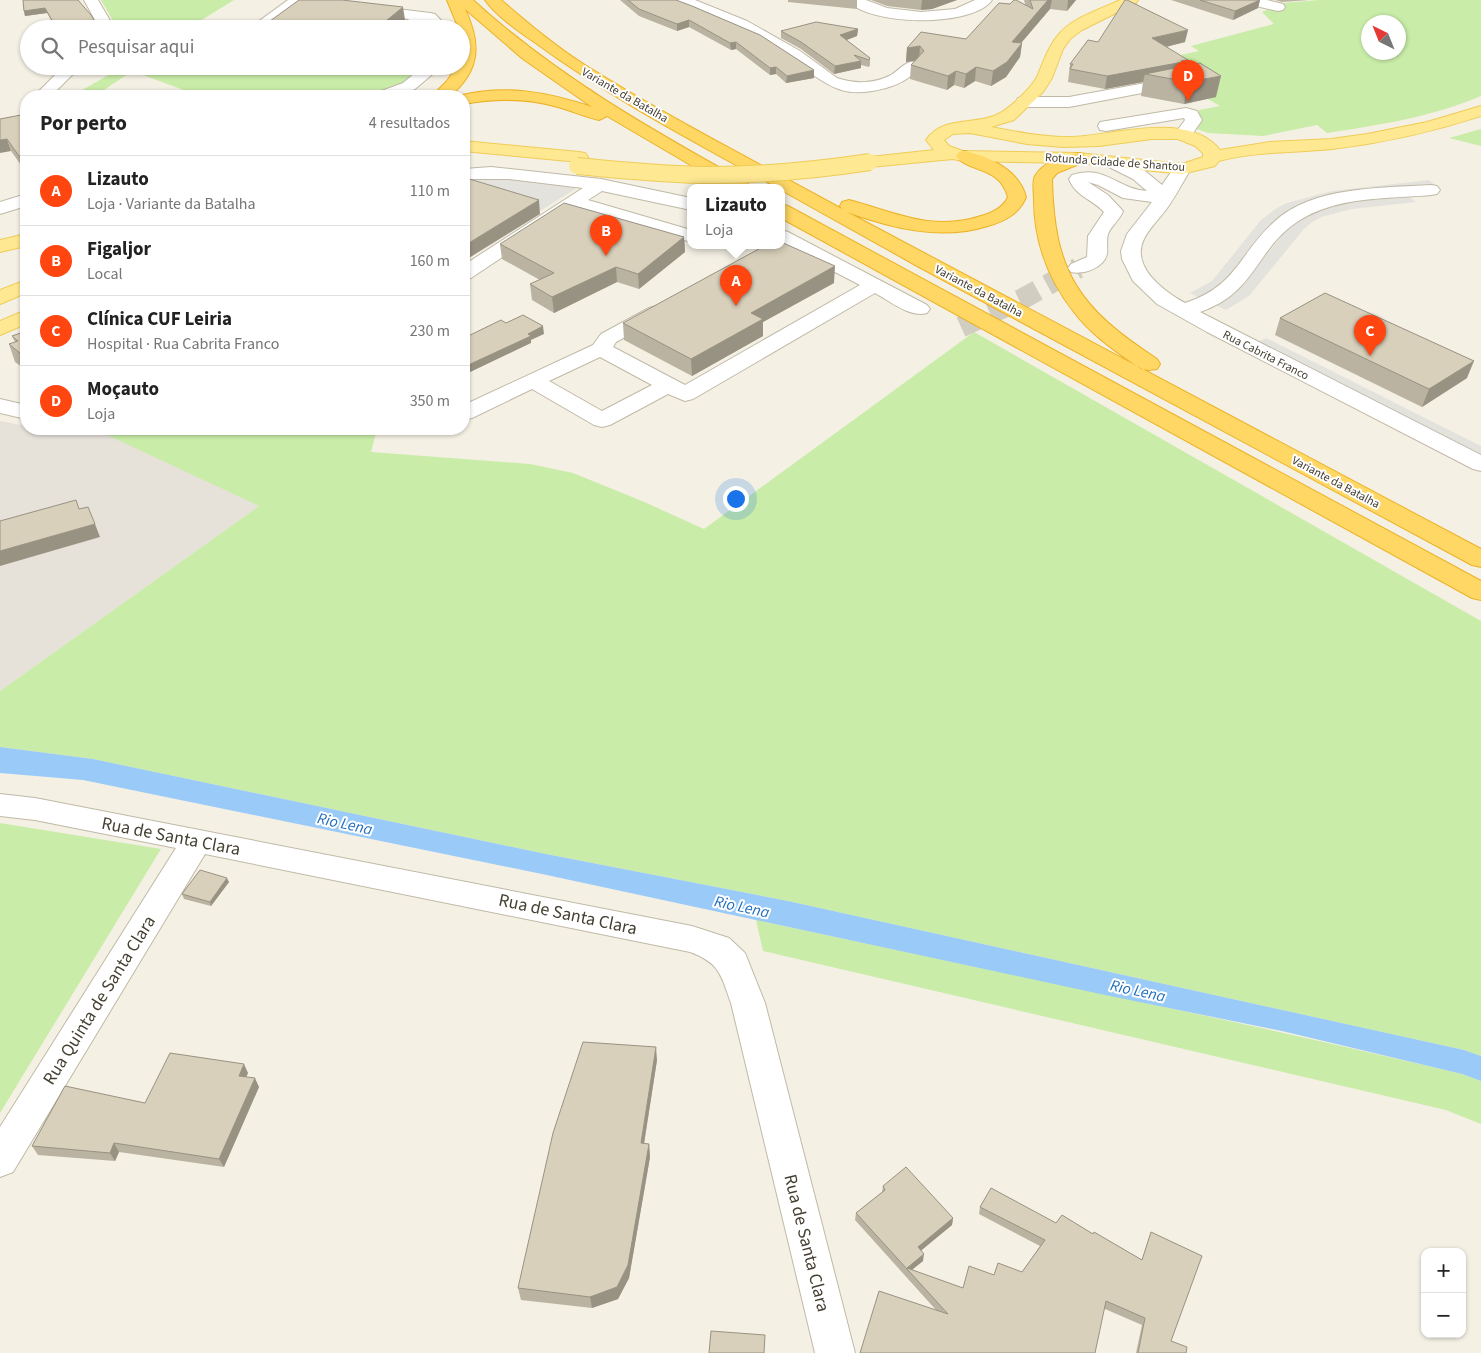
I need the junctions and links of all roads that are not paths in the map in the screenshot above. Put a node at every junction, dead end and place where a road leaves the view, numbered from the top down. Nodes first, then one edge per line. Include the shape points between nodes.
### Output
1 (91, 0) edge
2 (454, 0) edge
3 (464, 0) edge
4 (492, 0) edge
5 (681, 0) edge
6 (855, 0) edge
7 (985, 0) edge
8 (1131, 0) edge
9 (1248, 0) edge
10 (1112, 5) edge
11 (1278, 7) dead end
12 (421, 16) junction
13 (103, 20) edge
14 (268, 20) edge
15 (416, 20) edge
16 (433, 20) edge
17 (462, 20) edge
18 (913, 66) edge
19 (64, 75) edge
20 (424, 75) edge
21 (461, 75) edge
22 (1187, 81) edge
23 (1039, 85) junction
24 (48, 90) edge
25 (398, 90) edge
26 (446, 90) edge
27 (470, 98) edge
28 (1080, 100) junction
29 (1024, 102) junction
30 (1481, 112) edge
31 (1008, 116) junction
32 (1106, 126) dead end
33 (966, 128) junction
34 (644, 132) junction
35 (1190, 137) junction
36 (935, 140) junction
37 (1042, 141) junction
38 (470, 147) edge
39 (1270, 147) junction
40 (958, 155) junction
41 (1212, 157) junction
42 (1078, 158) junction
43 (862, 159) junction
44 (578, 162) junction
45 (1113, 162) junction
46 (1182, 169) junction
47 (470, 170) edge
48 (470, 170) edge
49 (770, 177) junction
50 (601, 184) junction
51 (736, 184) edge
52 (783, 184) edge
53 (785, 185) edge
54 (1431, 190) dead end
55 (1164, 197) junction
56 (20, 202) edge
57 (574, 202) junction
58 (687, 203) edge
59 (0, 208) edge
60 (785, 212) edge
61 (687, 235) edge
62 (20, 241) edge
63 (785, 245) edge
64 (0, 246) edge
65 (1078, 268) tunnel mouth
66 (470, 270) edge
67 (875, 285) junction
68 (20, 290) edge
69 (0, 299) edge
70 (668, 305) edge
71 (920, 310) dead end
72 (1183, 311) junction
73 (20, 319) edge
74 (0, 329) edge
75 (601, 349) junction
76 (533, 381) junction
77 (668, 385) junction
78 (0, 406) edge
79 (1198, 408) junction
80 (470, 410) edge
81 (20, 411) edge
82 (1481, 464) edge
83 (1481, 559) edge
84 (1481, 592) edge
85 (0, 805) edge
86 (197, 841) junction
87 (0, 1160) edge
88 (834, 1353) edge

1 - 13 street
2 - 17 highway
3 - 34 highway, Variante da Batalha via 552,73
4 - 49 highway, Variante da Batalha via 579,68
5 - 18 street via 770,38 839,84 883,84 901,77
6 - 7 street via 884,11 926,16 963,12
8 - 10 main road
9 - 11 street
10 - 23 main road via 1062,40
12 - 14 street via 296,1
12 - 15 street
12 - 16 street
19 - 24 street
20 - 25 street
21 - 26 highway
22 - 28 street
23 - 28 street via 1060,96
23 - 29 main road
27 - 34 highway via 499,94 540,97
28 - 29 street via 1048,104
29 - 31 main road
30 - 39 main road via 1367,140
31 - 33 main road
31 - 37 main road via 1018,131
32 - 35 street via 1186,113 1194,120
33 - 36 main road, Rotunda Cidade de Shantou via 945,131
33 - 37 main road, Rotunda Cidade de Shantou
34 - 51 highway, Variante da Batalha
35 - 37 main road, Rotunda Cidade de Shantou via 1161,132 1082,142
35 - 39 main road, Rotunda Cidade de Shantou
35 - 41 main road via 1210,148
36 - 40 main road via 939,147
36 - 43 main road, Rotunda Cidade de Shantou
38 - 44 main road
39 - 41 main road, Rotunda Cidade de Shantou
40 - 42 main road, Rotunda Cidade de Shantou
40 - 43 main road, Rotunda Cidade de Shantou
40 - 49 highway via 999,172 1012,182 1017,197 1004,213 966,225 925,226 874,216 798,182
41 - 46 main road, Rotunda Cidade de Shantou via 1209,162
42 - 45 main road, Rotunda Cidade de Shantou
42 - 79 highway via 1051,169 1044,178 1046,230 1057,272 1074,300 1096,325 1118,344 1165,374
43 - 44 main road, bridge via 808,171 729,175 655,173
44 - 47 main road
45 - 46 main road, Rotunda Cidade de Shantou
45 - 55 street via 1139,175
46 - 55 street, Rua Cabrita Franco
48 - 50 street
49 - 52 highway, Variante da Batalha
50 - 57 street
50 - 58 street
53 - 79 highway, Variante da Batalha
54 - 72 street via 1340,199 1300,213 1284,224 1224,293
55 - 65 street via 1128,194 1094,177 1078,179 1081,187 1114,211 1098,237 1095,260
55 - 72 street, Rua Cabrita Franco via 1137,234 1131,251 1132,259 1143,281
56 - 59 street
57 - 61 street
57 - 66 street
60 - 84 highway, Variante da Batalha
62 - 64 main road
63 - 67 street
67 - 71 street
67 - 77 street via 684,394
68 - 69 main road
70 - 75 street via 608,338
72 - 82 street, Rua Cabrita Franco
73 - 74 main road
75 - 76 street
75 - 77 street
76 - 77 street via 602,420
76 - 80 street
78 - 81 street
79 - 83 highway, Variante da Batalha
85 - 86 street, Rua de Santa Clara
86 - 87 street, Rua Quinta de Santa Clara
86 - 88 street, Rua de Santa Clara via 523,904 692,939 717,948 733,963 748,1002

